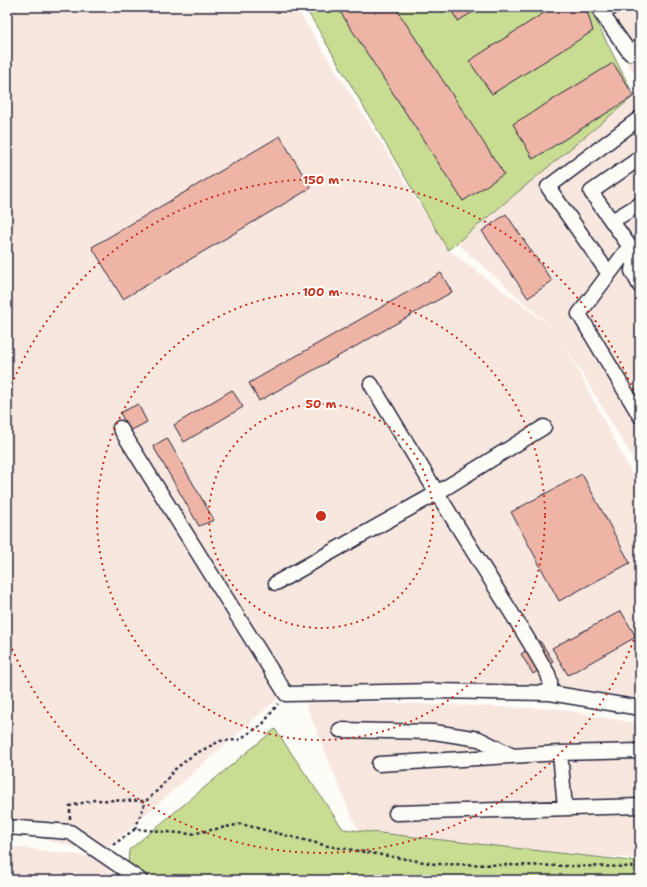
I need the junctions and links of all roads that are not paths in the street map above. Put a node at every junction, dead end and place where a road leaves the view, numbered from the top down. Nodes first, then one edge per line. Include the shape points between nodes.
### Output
1 (612, 7) edge
2 (640, 46) edge
3 (640, 118) edge
4 (640, 158) edge
5 (640, 204) edge
6 (612, 221) junction
7 (635, 251) edge
8 (609, 274) junction
9 (640, 286) edge
10 (371, 384) dead end
11 (640, 416) edge
12 (544, 427) dead end
13 (120, 428) dead end
14 (437, 493) junction
15 (276, 583) dead end
16 (550, 693) junction
17 (640, 708) edge
18 (340, 730) dead end
19 (640, 751) edge
20 (560, 753) junction
21 (513, 756) junction
22 (379, 764) dead end
23 (640, 806) edge
24 (565, 808) junction
25 (396, 813) dead end
26 (7, 827) edge
27 (122, 874) edge
28 (140, 880) edge

1 - 2 street via 602,14 630,53
3 - 8 street via 548,187
4 - 6 street via 591,192
5 - 6 street
6 - 7 street
7 - 8 street
7 - 9 street via 632,270
8 - 11 street via 579,314
10 - 14 street
12 - 14 street
13 - 16 street via 286,694 434,691
14 - 15 street
14 - 16 street via 544,668 550,681
16 - 17 street
18 - 21 street via 434,732 479,739
19 - 20 street
20 - 21 street
20 - 24 street
21 - 22 street
23 - 24 street
24 - 25 street
26 - 27 street via 70,832 101,854
27 - 28 street

